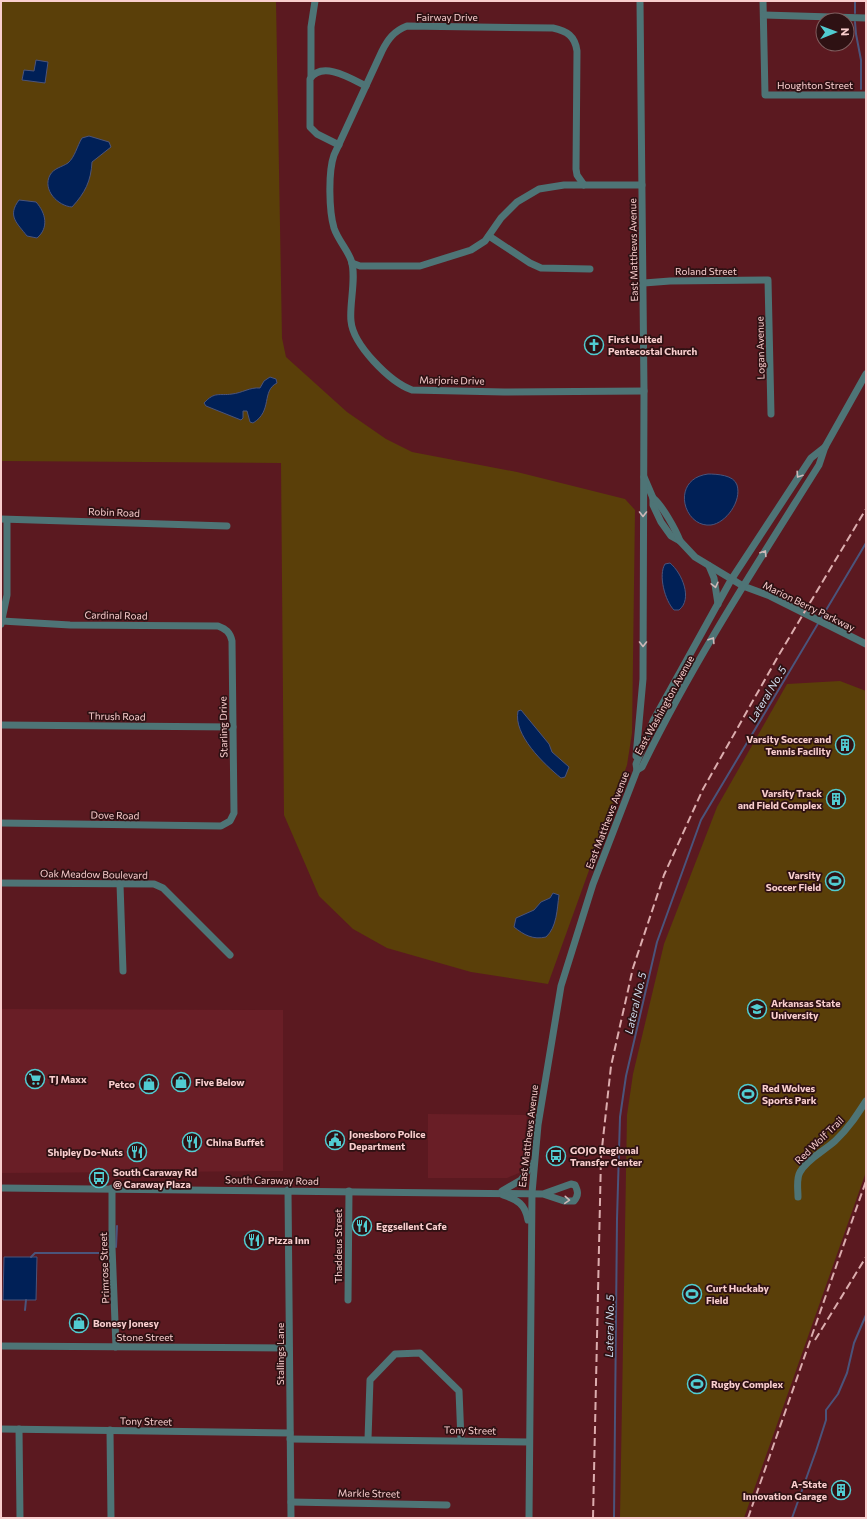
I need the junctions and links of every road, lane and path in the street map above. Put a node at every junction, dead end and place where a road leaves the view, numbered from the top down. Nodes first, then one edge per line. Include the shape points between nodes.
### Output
1 (315, 1) edge
2 (640, 1) edge
3 (763, 1) edge
4 (764, 15) junction
5 (866, 18) edge
6 (311, 76) junction
7 (366, 86) junction
8 (866, 95) edge
9 (339, 145) junction
10 (584, 185) junction
11 (642, 185) junction
12 (489, 236) junction
13 (352, 263) junction
14 (590, 269) dead end
15 (768, 280) joint
16 (644, 283) junction
17 (866, 374) edge
18 (644, 391) junction
19 (771, 414) dead end
20 (825, 447) junction
21 (643, 475) junction
22 (4, 520) edge
23 (227, 526) dead end
24 (709, 566) junction
25 (731, 580) junction
26 (743, 586) junction
27 (718, 604) junction
28 (2, 623) edge
29 (228, 631) joint
30 (866, 644) edge
31 (1, 725) edge
32 (232, 727) junction
33 (636, 767) junction
34 (228, 822) joint
35 (1, 823) edge
36 (1, 883) edge
37 (120, 884) junction
38 (230, 955) dead end
39 (123, 971) dead end
40 (866, 1101) edge
41 (534, 1159) junction
42 (1, 1188) edge
43 (112, 1188) junction
44 (288, 1190) junction
45 (349, 1191) junction
46 (499, 1193) junction
47 (532, 1193) junction
48 (542, 1194) dead end
49 (798, 1197) dead end
50 (531, 1232) junction
51 (348, 1300) dead end
52 (1, 1346) edge
53 (116, 1347) junction
54 (290, 1348) junction
55 (1, 1429) edge
56 (19, 1429) junction
57 (110, 1430) junction
58 (290, 1436) junction
59 (368, 1439) junction
60 (461, 1440) junction
61 (529, 1442) junction
62 (291, 1502) junction
63 (447, 1505) dead end
64 (20, 1518) edge
65 (111, 1518) edge
66 (291, 1518) edge
67 (529, 1518) edge

1 - 6 street via 311,27
2 - 11 street, East Matthews Avenue
3 - 4 street
4 - 5 street
4 - 8 street, Houghton Street via 765,95
6 - 7 street via 322,71 332,71
6 - 9 street via 310,125 313,134
7 - 9 street, Fairway Drive
7 - 10 street, Fairway Drive via 388,39 407,26 563,30 571,36 577,51 576,168 577,175
9 - 13 street, Fairway Drive via 332,166 332,217 338,237
10 - 11 street
10 - 12 street via 556,185 526,195 500,218
11 - 16 street, East Matthews Avenue
12 - 13 street via 471,250 424,265 360,266
12 - 14 street via 541,268
13 - 18 street, Marjorie Drive via 352,328 373,360 405,387 412,390 504,392
15 - 16 street, Roland Street
15 - 19 street, Logan Avenue
16 - 18 street, East Matthews Avenue
17 - 20 street, East Washington Avenue
18 - 21 street, East Matthews Avenue
20 -> 25 street, East Washington Avenue via 810,458
26 -> 20 street, East Washington Avenue via 819,465
21 - 24 street, East Matthews Avenue via 653,498 653,505 671,536
21 -> 33 street via 643,678
22 - 23 street, Robin Road
22 - 28 street via 8,579
24 - 25 street, East Matthews Avenue
24 -> 27 street via 714,578
25 - 26 street, East Matthews Avenue
25 - 27 street, East Washington Avenue
26 - 30 street, Marion Berry Parkway via 770,596
33 -> 26 street, East Washington Avenue via 642,767 664,722
27 - 33 street, East Washington Avenue via 653,721
28 - 29 street, Cardinal Road via 218,626
29 - 32 street, Starling Drive via 232,641
31 - 32 street, Thrush Road
32 - 34 street, Starling Drive via 234,813
33 - 41 street, East Matthews Avenue via 593,884 561,986
34 - 35 street, Dove Road via 221,826
36 - 37 street, Oak Meadow Boulevard
37 - 38 street, Oak Meadow Boulevard via 154,884 163,888
37 - 39 street
40 - 49 street, Red Wolf Trail via 857,1116 836,1140 800,1172
41 - 46 street via 521,1180
41 - 47 street, East Matthews Avenue
42 - 43 street, South Caraway Road
43 - 44 street, South Caraway Road
43 - 53 street, Primrose Street
44 - 45 street, South Caraway Road
44 - 54 street, Stallings Lane
45 - 46 street, South Caraway Road
45 - 51 street, Thaddeus Street
46 - 47 street, South Caraway Road
46 - 50 street via 519,1201 526,1209
47 - 48 street, South Caraway Road
47 - 50 street, East Matthews Avenue
50 - 61 street, East Matthews Avenue
52 - 53 street, Stone Street
53 - 54 street, Stone Street
54 - 58 street, Stallings Lane
55 - 56 street, Tony Street
56 - 57 street, Tony Street
56 - 64 street
57 - 58 street, Tony Street
57 - 65 street
58 - 59 street, Tony Street
58 - 62 street, Stallings Lane
59 - 60 street, Tony Street
59 - 60 street via 370,1380 395,1354 420,1353 459,1391
60 - 61 street, Tony Street
61 - 67 street, East Matthews Avenue
62 - 63 street, Markle Street
62 - 66 street, Stallings Lane

